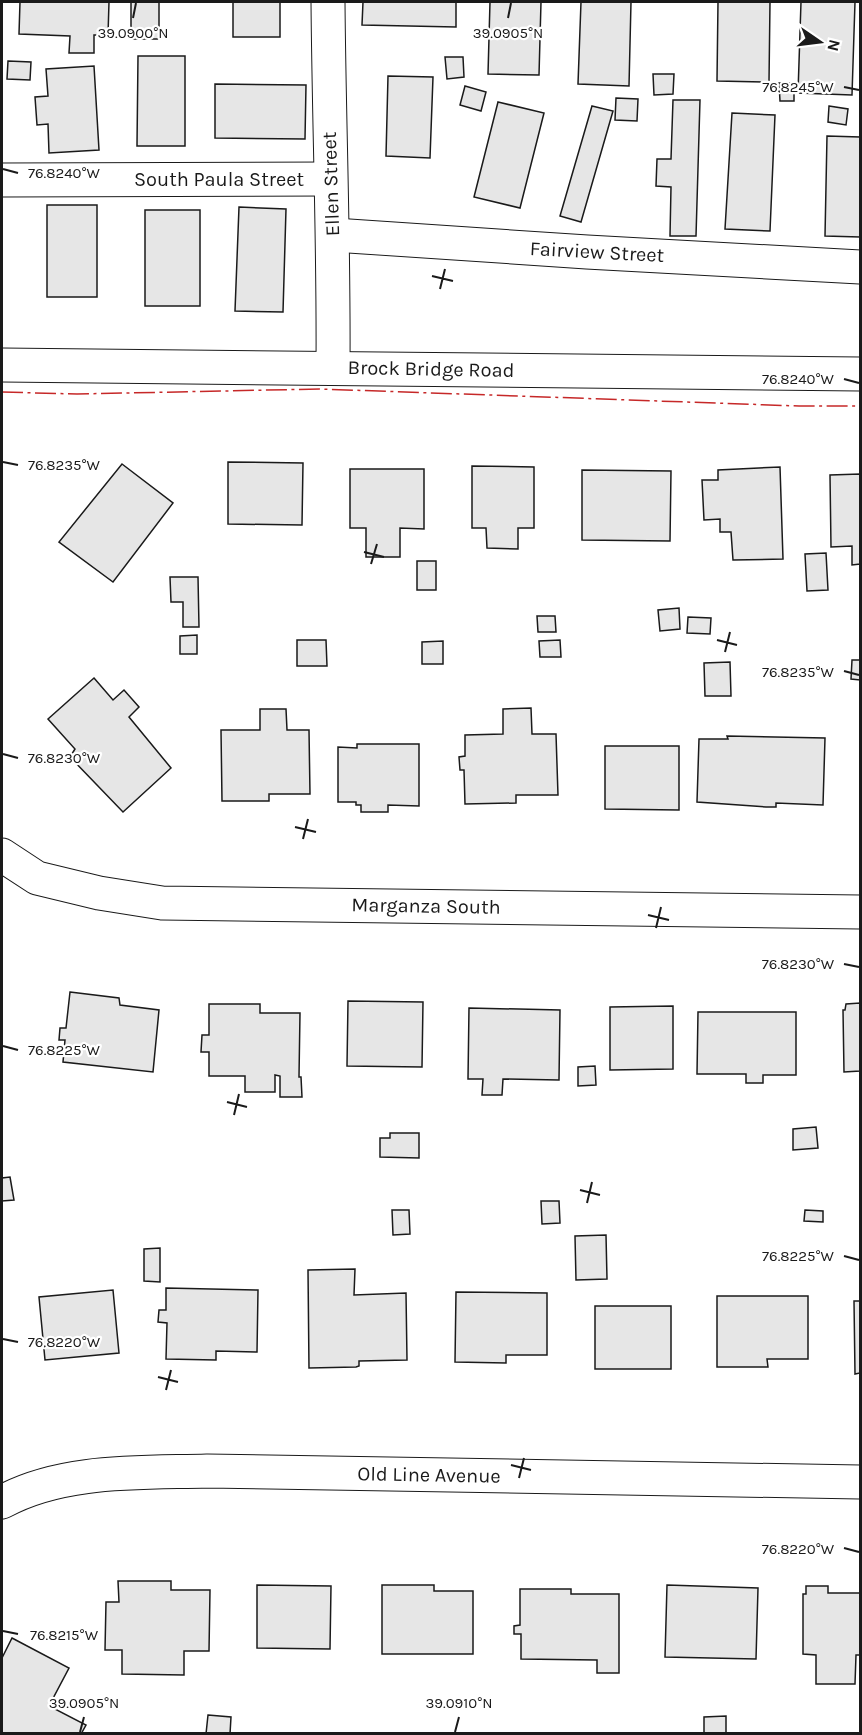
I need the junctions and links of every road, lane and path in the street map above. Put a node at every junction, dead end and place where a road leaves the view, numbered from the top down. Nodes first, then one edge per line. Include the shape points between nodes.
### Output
1 (328, 2) edge
2 (329, 179) junction
3 (2, 180) edge
4 (334, 235) junction
5 (861, 267) edge
6 (2, 366) edge
7 (333, 367) junction
8 (861, 374) edge
9 (2, 855) edge
10 (861, 912) edge
11 (861, 1482) edge
12 (2, 1502) edge

1 - 2 street, Ellen Street
2 - 3 street, South Paula Street
2 - 4 street, Ellen Street
4 - 5 street, Fairview Street
4 - 7 street, Ellen Street
6 - 7 street, Brock Bridge Road
7 - 8 street, Brock Bridge Road
9 - 10 street, Marganza South via 37,878 162,903
11 - 12 street, Old Line Avenue via 207,1471 103,1474 22,1491

